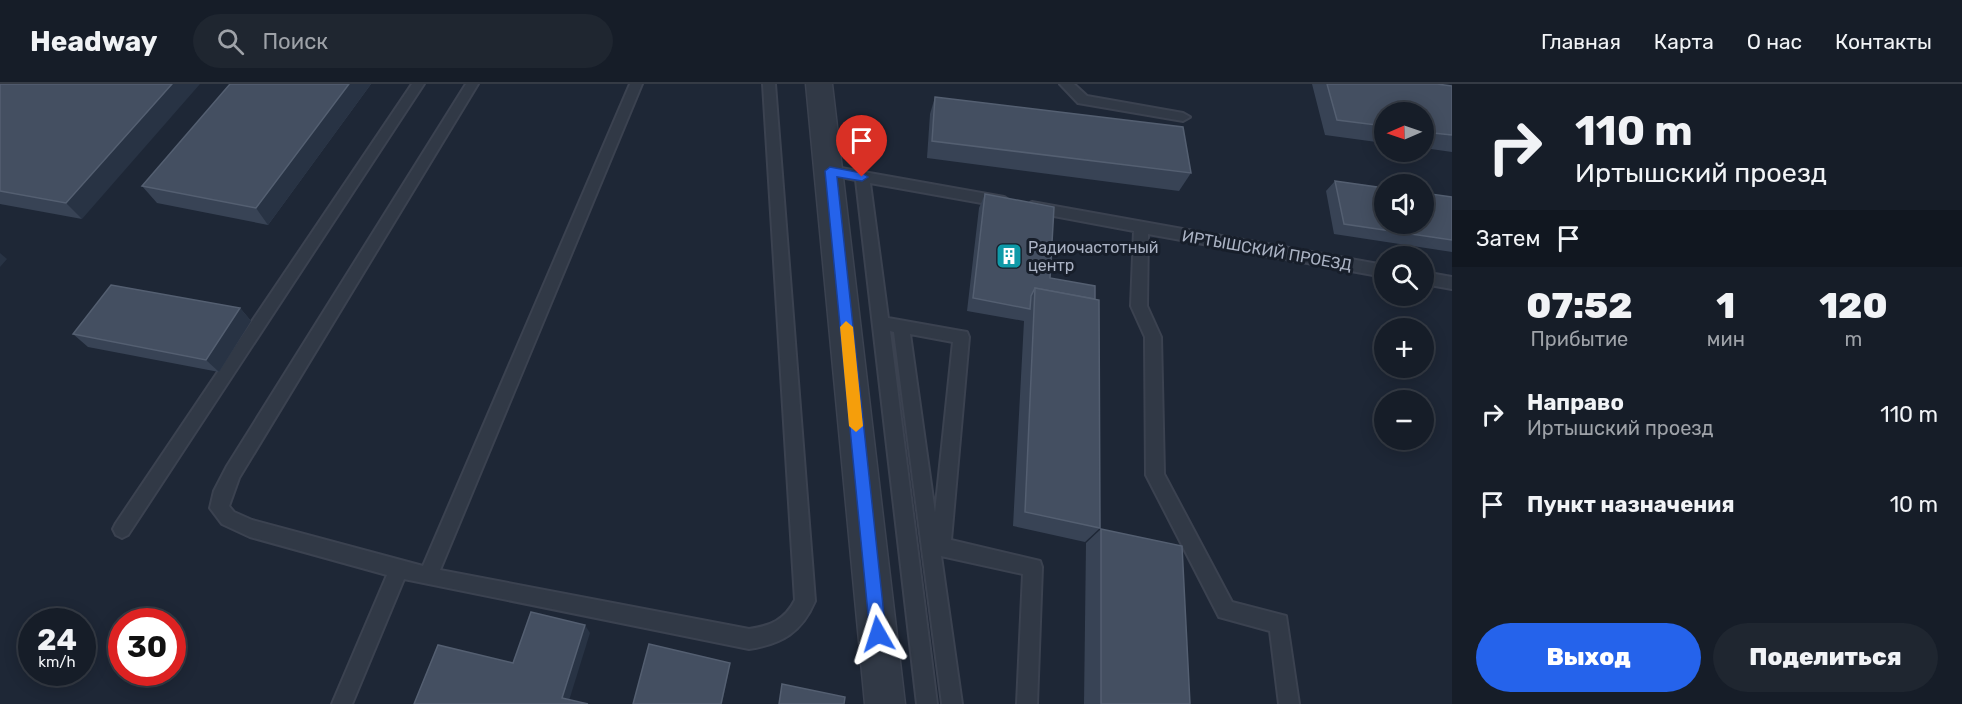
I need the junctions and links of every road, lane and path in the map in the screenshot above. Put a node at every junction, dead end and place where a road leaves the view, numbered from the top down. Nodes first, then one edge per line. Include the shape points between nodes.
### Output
1 (418, 84) edge
2 (472, 84) edge
3 (636, 84) edge
4 (770, 84) edge
5 (819, 84) edge
6 (1066, 84) edge
7 (1183, 117) dead end
8 (830, 171) junction
9 (862, 177) junction
10 (1141, 227) junction
11 (1374, 269) edge
12 (1434, 280) edge
13 (1452, 284) edge
14 (881, 323) junction
15 (901, 327) junction
16 (122, 530) dead end
17 (399, 568) junction
18 (428, 576) junction
19 (342, 704) edge
20 (885, 704) edge
21 (927, 704) edge
22 (952, 704) edge
23 (1027, 704) edge
24 (1289, 704) edge

1 - 16 lane
2 - 17 lane via 233,472 219,508 228,518 250,528
3 - 18 lane
4 - 18 lane via 806,580 805,601 799,616 771,637 749,639
5 - 8 street
6 - 7 lane via 1083,100
8 - 9 lane, ИРТЫШСКИЙ ПРОЕЗД
8 - 20 street
9 - 10 lane, ИРТЫШСКИЙ ПРОЕЗД
9 - 14 lane
10 - 11 lane, ИРТЫШСКИЙ ПРОЕЗД
10 - 24 lane via 1139,306 1153,337 1155,475 1226,610 1279,623
12 - 13 lane
14 - 15 lane
14 - 21 lane
15 - 22 lane
15 - 23 lane via 961,337 941,547 1033,567
17 - 18 lane
17 - 19 lane

